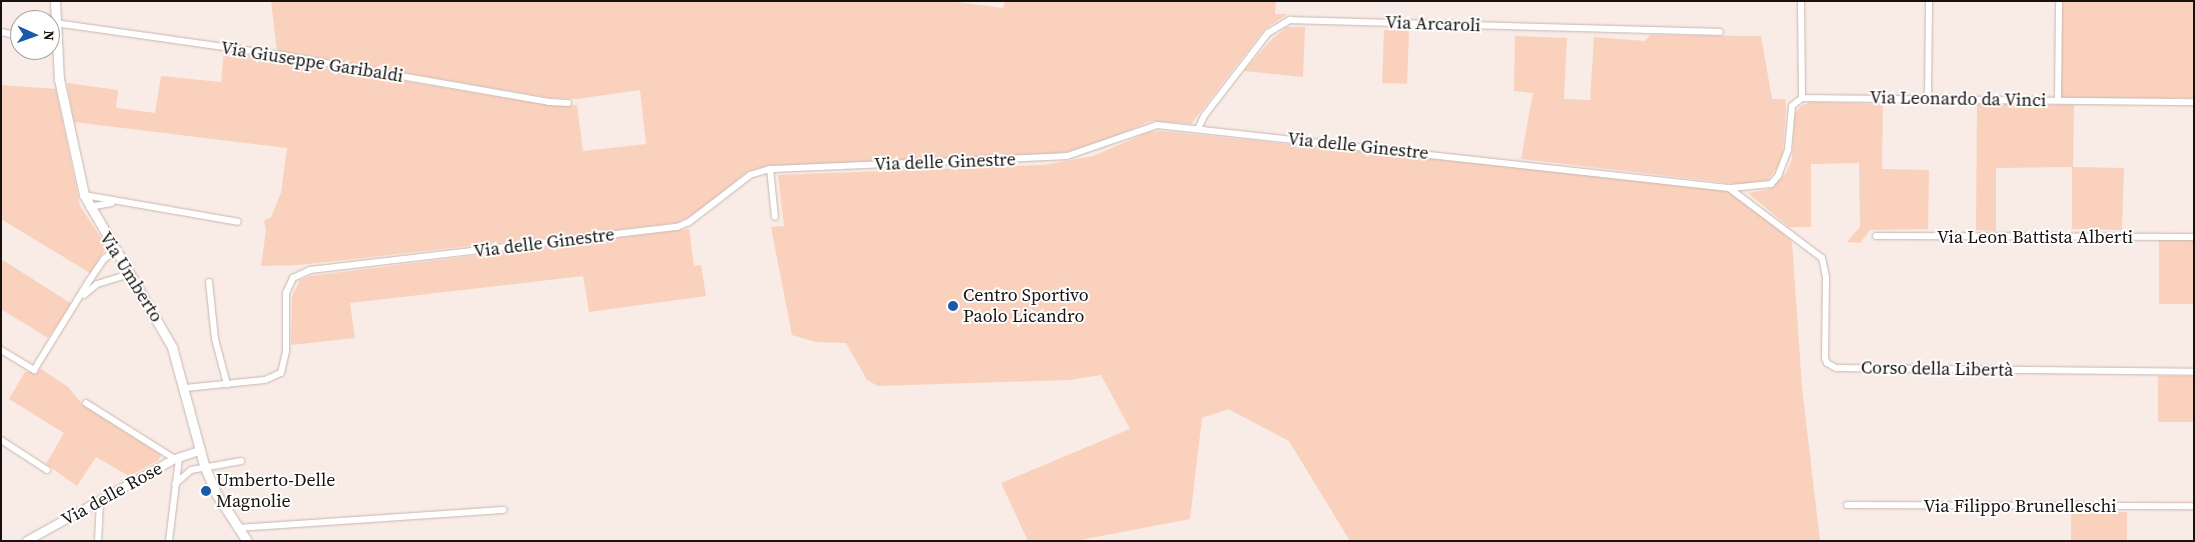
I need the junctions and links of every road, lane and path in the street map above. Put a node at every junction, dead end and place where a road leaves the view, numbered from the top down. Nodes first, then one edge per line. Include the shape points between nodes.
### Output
1 (1801, 1) edge
2 (1929, 1) edge
3 (2059, 4) dead end
4 (60, 24) edge
5 (1720, 32) dead end
6 (56, 60) edge
7 (1802, 98) junction
8 (1928, 99) junction
9 (2058, 100) junction
10 (2194, 102) edge
11 (568, 103) dead end
12 (1198, 129) junction
13 (770, 169) junction
14 (1729, 188) junction
15 (84, 195) junction
16 (114, 202) junction
17 (89, 207) junction
18 (775, 217) dead end
19 (238, 222) dead end
20 (1791, 233) joint
21 (1876, 236) dead end
22 (2194, 237) edge
23 (115, 252) junction
24 (130, 274) junction
25 (209, 282) dead end
26 (80, 299) junction
27 (1, 350) edge
28 (2194, 372) edge
29 (227, 384) junction
30 (185, 388) junction
31 (86, 403) dead end
32 (1, 440) edge
33 (199, 451) junction
34 (177, 458) junction
35 (241, 461) dead end
36 (204, 465) junction
37 (47, 470) dead end
38 (174, 485) junction
39 (100, 501) junction
40 (1847, 505) dead end
41 (2194, 506) edge
42 (503, 510) dead end
43 (237, 528) junction
44 (27, 541) edge
45 (98, 541) edge
46 (169, 541) edge
47 (247, 541) edge

1 - 7 street
2 - 8 street
3 - 9 street
4 - 11 street, Via Giuseppe Garibaldi via 286,56
5 - 12 street, Via Arcaroli via 1290,20 1268,33 1204,116
6 - 15 main road, Via Umberto
7 - 8 street, Via Leonardo da Vinci
7 - 14 street via 1792,106 1788,150 1782,171 1771,184
8 - 9 street, Via Leonardo da Vinci
9 - 10 street, Via Leonardo da Vinci
12 - 13 street, Via delle Ginestre via 1148,126 1085,152 1041,159
12 - 14 street, Via delle Ginestre
13 - 18 street
13 - 29 street, Via delle Ginestre via 750,175 689,222 677,227 300,273 286,293 286,357 281,373 265,380
14 - 20 street, Via delle Ginestre
15 - 16 street
15 - 17 main road, Via Umberto
16 - 17 street
16 - 19 street
17 - 23 main road, Via Umberto
20 - 28 street, Corso della Libertà via 1816,252 1825,266 1825,358 1836,368
21 - 22 street, Via Leon Battista Alberti
23 - 24 main road, Via Umberto
23 - 26 street via 104,259
24 - 26 street via 97,284
24 - 30 main road, Via Umberto via 169,341
25 - 29 street via 215,339
26 - 27 street via 34,370
29 - 30 street, Via delle Ginestre
30 - 33 main road, Via Umberto
31 - 34 street
32 - 37 street
33 - 34 street, Via delle Rose
33 - 36 main road, Via Umberto
34 - 38 street
34 - 39 street, Via delle Rose
35 - 36 street
36 - 38 street via 191,470
36 - 43 main road, Via Umberto
38 - 46 street
39 - 44 street, Via delle Rose
39 - 45 street
40 - 41 street, Via Filippo Brunelleschi
42 - 43 street
43 - 47 main road, Via Umberto

